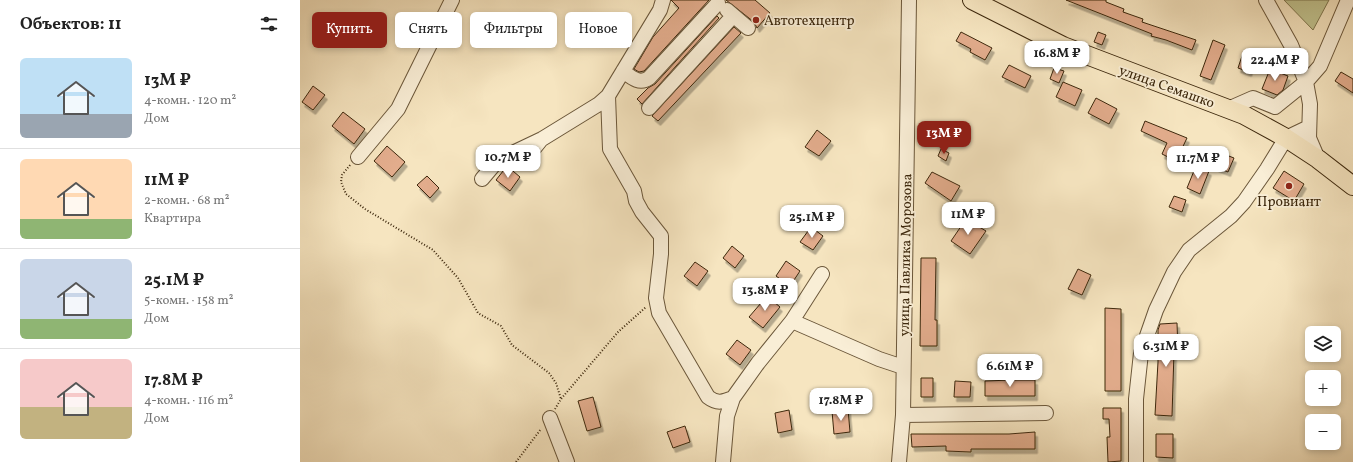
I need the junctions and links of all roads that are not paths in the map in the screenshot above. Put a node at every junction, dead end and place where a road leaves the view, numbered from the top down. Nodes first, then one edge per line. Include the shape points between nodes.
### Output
1 (452, 0) edge
2 (663, 0) edge
3 (909, 0) edge
4 (972, 0) edge
5 (1266, 0) edge
6 (1348, 0) edge
7 (716, 2) edge
8 (734, 16) junction
9 (748, 28) dead end
10 (623, 71) junction
11 (1306, 82) junction
12 (608, 96) junction
13 (1275, 107) junction
14 (649, 108) dead end
15 (1228, 109) junction
16 (1265, 127) junction
17 (1309, 127) junction
18 (1286, 138) junction
19 (542, 139) junction
20 (358, 157) road end
21 (1318, 159) junction
22 (523, 162) dead end
23 (482, 179) dead end
24 (1353, 186) edge
25 (822, 274) dead end
26 (792, 321) junction
27 (903, 367) junction
28 (733, 398) junction
29 (715, 402) junction
30 (1046, 413) dead end
31 (903, 415) junction
32 (727, 416) junction
33 (550, 418) road end
34 (567, 462) edge
35 (723, 462) edge
36 (899, 462) edge
37 (1136, 462) edge

1 - 20 street via 398,109
2 - 10 street via 660,10
3 - 27 street, улица Павлика Морозова
4 - 15 main road, улица Семашко via 1063,46
5 - 11 street via 1291,45
6 - 11 street via 1320,66
7 - 8 street
7 - 10 street via 649,78 636,80
8 - 9 street
8 - 14 street
10 - 12 street
11 - 13 street
11 - 17 street via 1310,104
12 - 19 street
12 - 29 street via 610,149 634,191 642,212 661,236 656,298 659,313 702,389
13 - 15 street via 1253,98
13 - 16 street
15 - 16 main road, улица Семашко
16 - 18 main road, улица Семашко
17 - 18 street
17 - 21 street via 1309,138
18 - 21 main road, улица Семашко
18 - 37 street via 1244,202 1189,250 1174,272 1156,310 1147,332 1139,368 1136,399
19 - 22 street
19 - 23 street via 498,160
21 - 24 main road, улица Семашко
25 - 26 street
26 - 27 street
26 - 28 street
27 - 31 street, улица Павлика Морозова
28 - 29 street
28 - 32 street
29 - 32 street
30 - 31 street
31 - 36 street, улица Павлика Морозова
32 - 35 street
33 - 34 street

